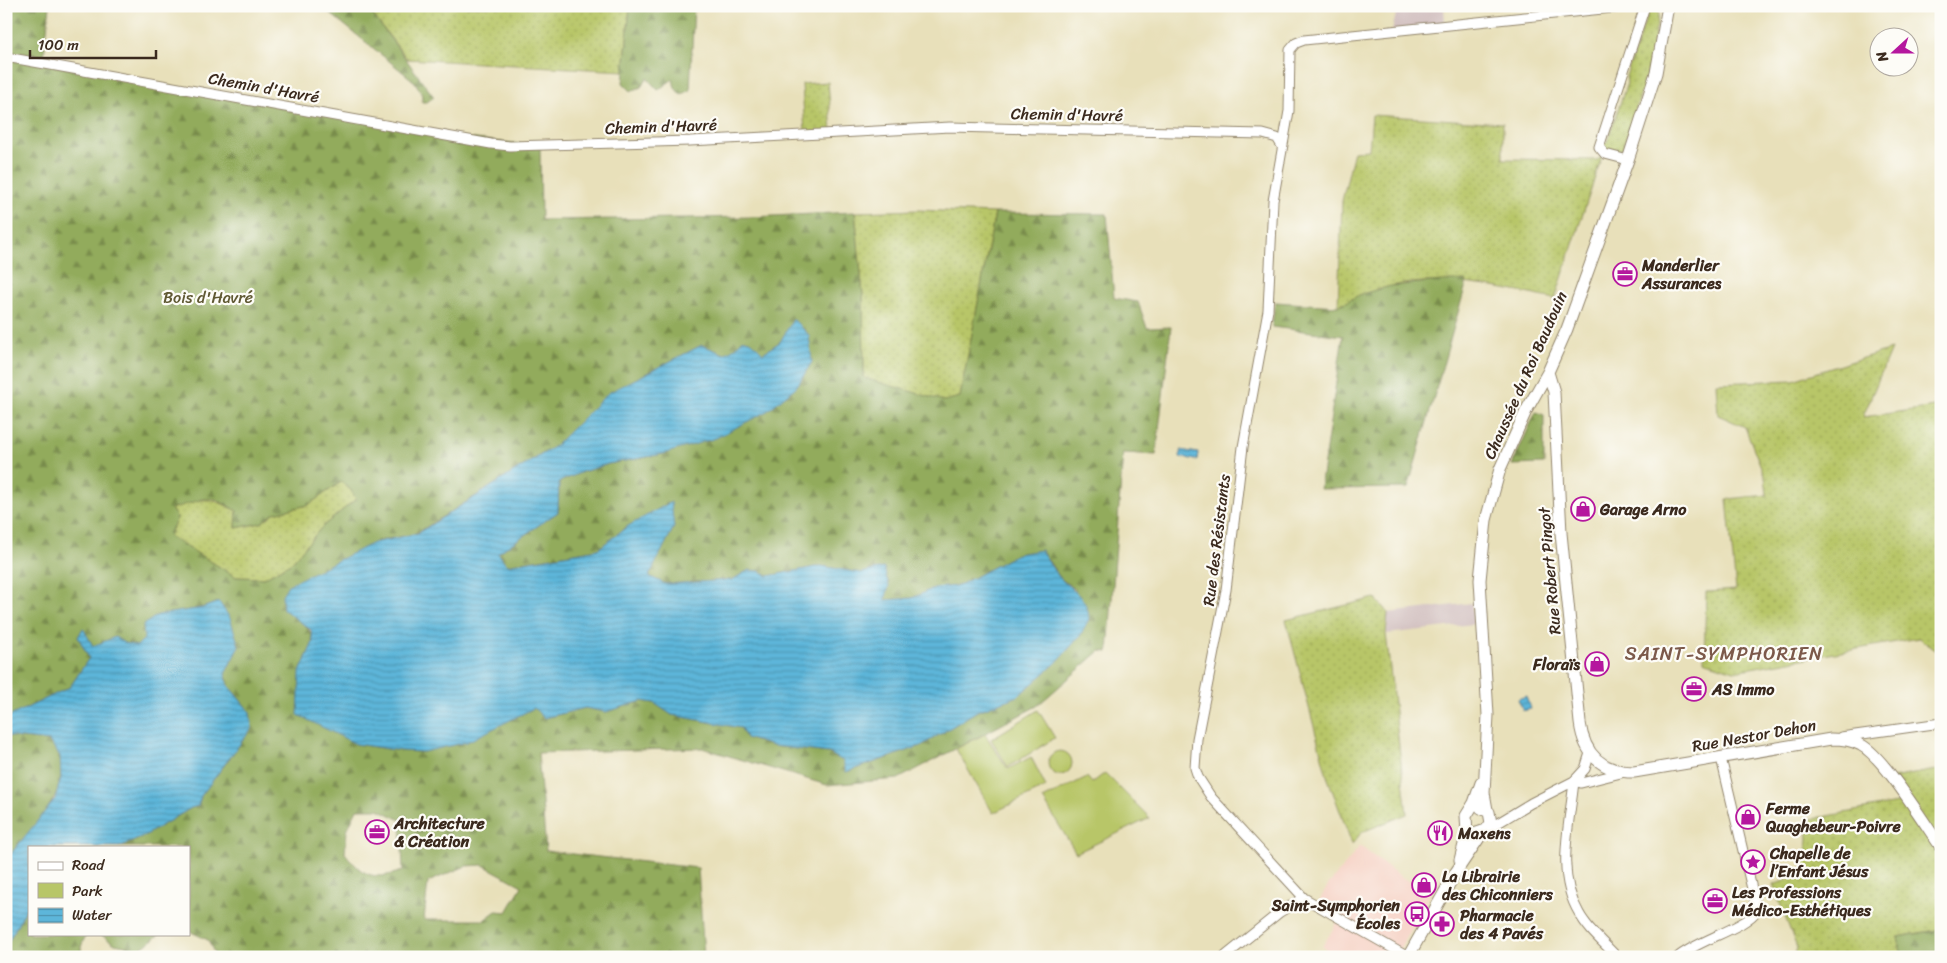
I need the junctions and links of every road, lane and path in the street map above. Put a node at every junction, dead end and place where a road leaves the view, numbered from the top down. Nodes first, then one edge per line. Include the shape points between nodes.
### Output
1 (1632, 6) edge
2 (1645, 6) edge
3 (1668, 6) edge
4 (6, 57) edge
5 (1282, 146) junction
6 (1628, 160) junction
7 (1548, 372) junction
8 (1941, 723) edge
9 (1831, 739) junction
10 (1590, 753) junction
11 (1721, 758) junction
12 (1484, 769) junction
13 (1626, 772) junction
14 (1574, 781) junction
15 (1488, 811) junction
16 (1468, 812) junction
17 (1510, 815) junction
18 (1467, 826) junction
19 (1485, 831) junction
20 (1941, 846) edge
21 (1456, 872) junction
22 (1304, 898) junction
23 (1224, 957) edge
24 (1408, 957) edge
25 (1617, 957) edge
26 (1678, 957) edge

1 - 5 street, Rue des Résistants via 1296,43 1290,50 1289,111
2 - 6 street via 1599,147 1605,154
3 - 6 main road, Chaussée du Roi Baudouin via 1656,73
4 - 5 street, Chemin d'Havré via 510,146 690,141 950,127 1264,134 1277,138
5 - 22 street, Rue des Résistants via 1271,227 1268,310 1243,447 1226,590 1197,740 1195,768 1211,797
6 - 7 main road, Chaussée du Roi Baudouin via 1567,329
7 - 10 main road, Rue Robert Pingot via 1554,392 1561,533 1580,723 1582,738
7 - 12 main road, Chaussée du Roi Baudouin via 1500,469 1486,520 1480,580 1488,714
8 - 9 street, Rue Nestor Dehon
9 - 11 main road, Rue Nestor Dehon
9 - 20 main road via 1854,742 1871,752
10 - 13 main road via 1606,767
10 - 14 street, Rue Nestor Dehon via 1585,769
11 - 13 main road, Rue Nestor Dehon
11 - 26 street via 1757,910 1750,919 1690,947
12 - 15 main road, Chaussée du Roi Baudouin
12 - 16 main road, Chaussée du Roi Baudouin
13 - 14 street, Rue Nestor Dehon
14 - 17 street, Rue Nestor Dehon
14 - 25 street via 1566,851 1567,883 1578,912
15 - 16 main road via 1477,807
15 - 17 street
15 - 19 main road via 1491,821
16 - 18 main road
17 - 19 street, Rue Nestor Dehon
18 - 19 main road via 1474,832
18 - 21 main road
19 - 21 main road
21 - 24 main road
22 - 23 street via 1280,912
22 - 24 street, Rue des Résistants

